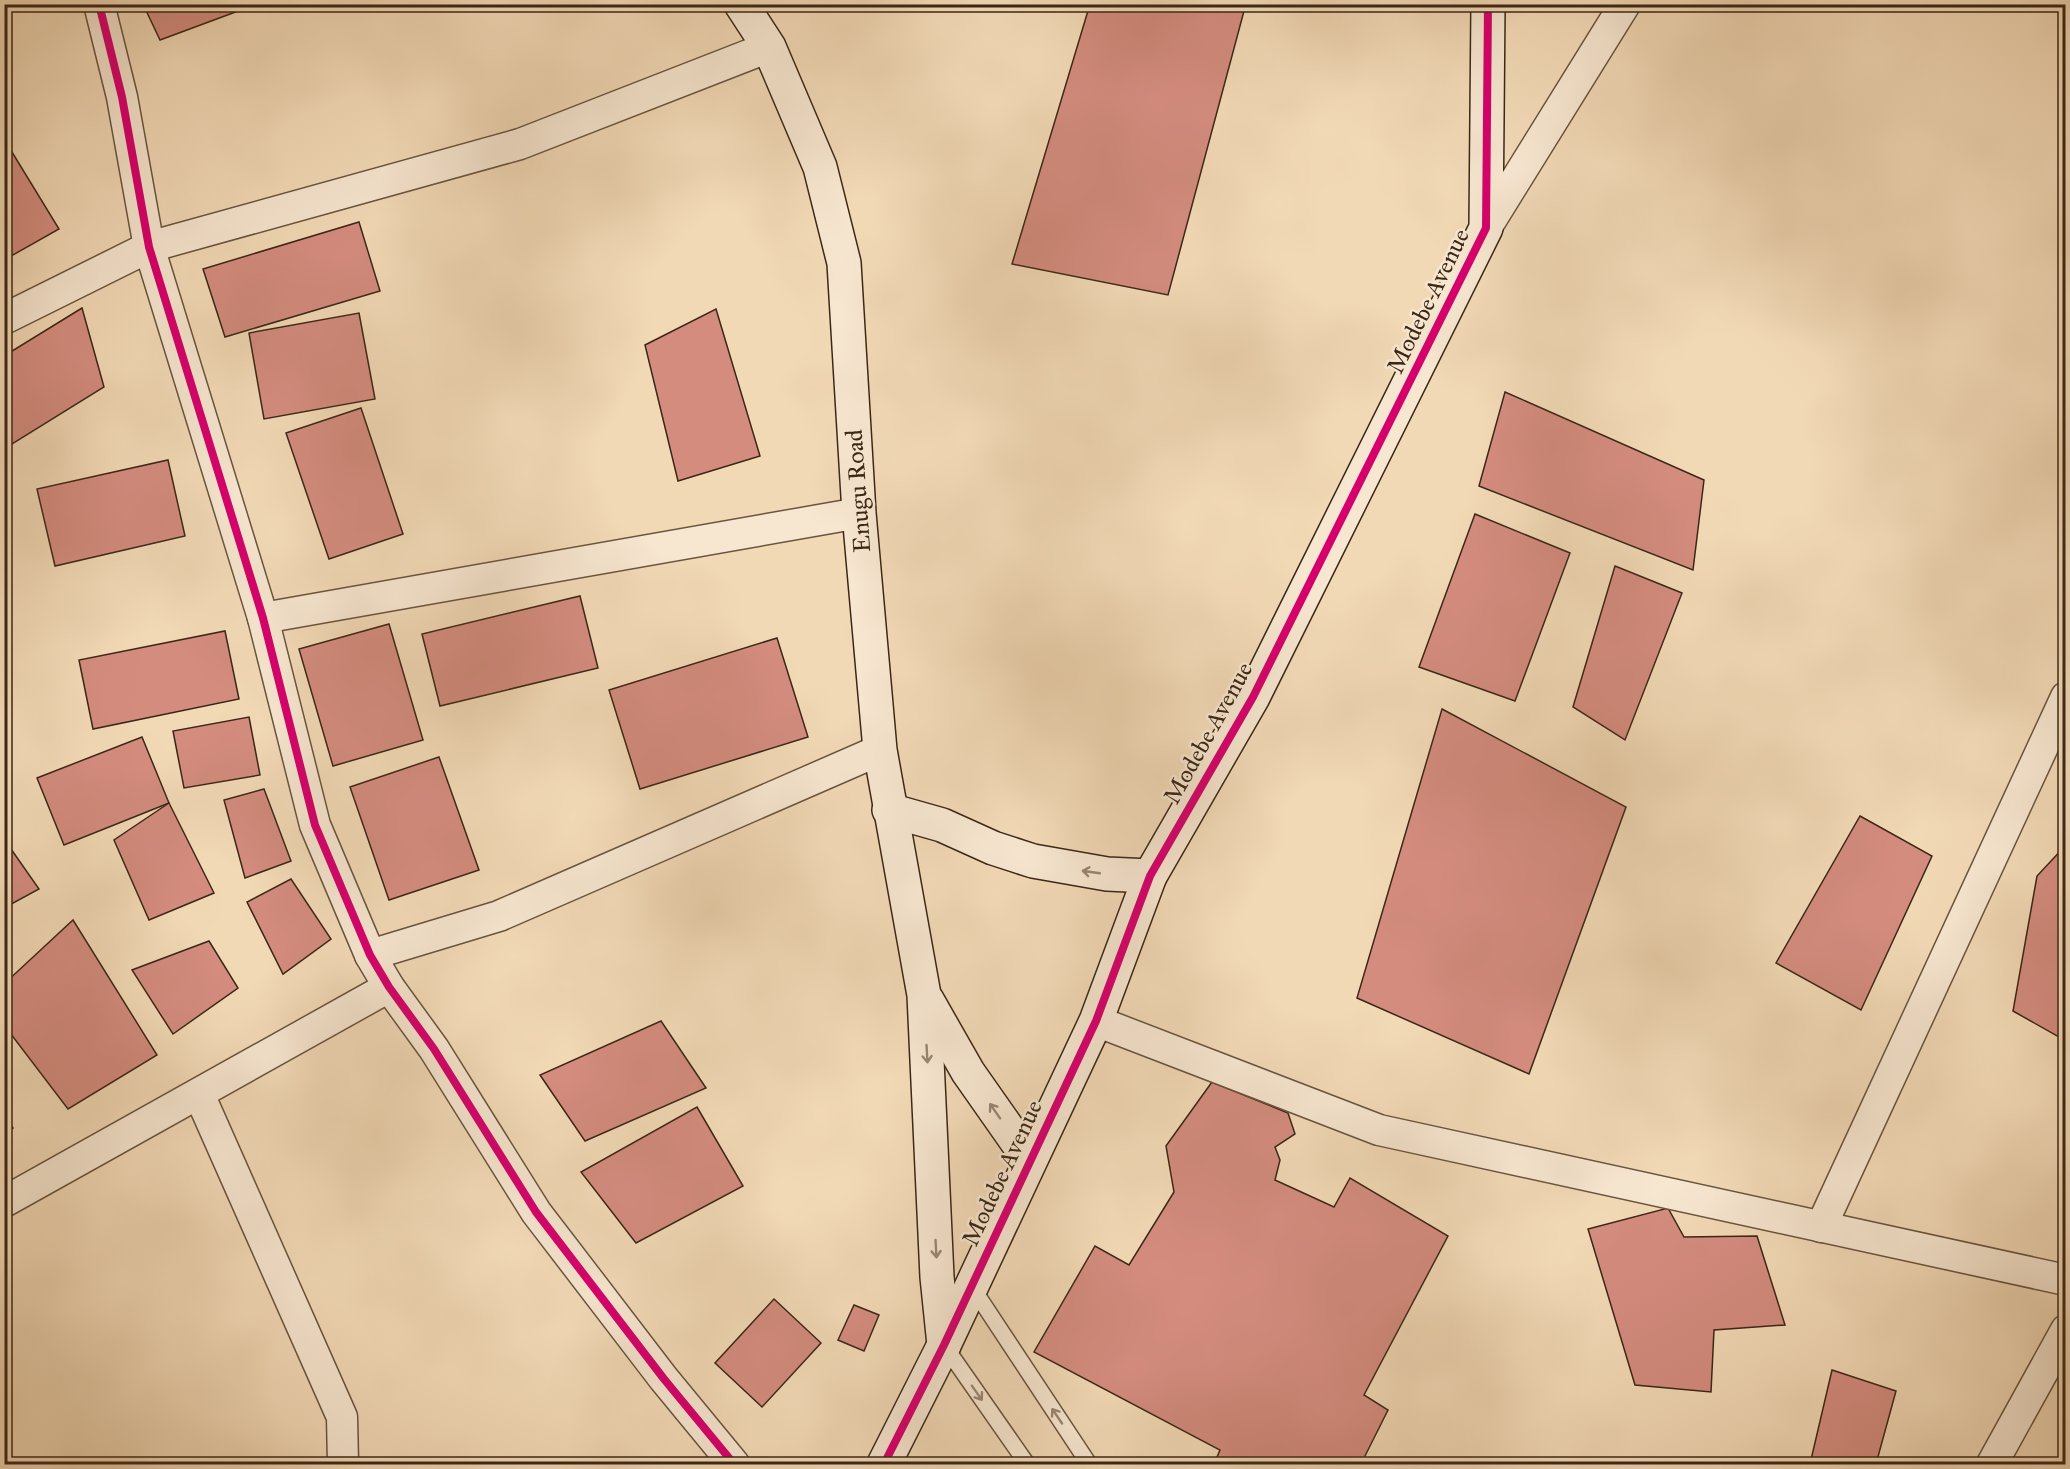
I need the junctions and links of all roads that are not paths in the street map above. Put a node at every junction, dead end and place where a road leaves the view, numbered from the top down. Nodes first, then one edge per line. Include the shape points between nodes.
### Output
1 (99, 4) edge
2 (741, 4) edge
3 (1488, 4) edge
4 (1625, 4) edge
5 (769, 47) junction
6 (1486, 228) junction
7 (149, 247) junction
8 (4, 319) edge
9 (859, 513) junction
10 (263, 618) junction
11 (2066, 697) edge
12 (880, 750) junction
13 (889, 810) junction
14 (1150, 876) junction
15 (370, 955) junction
16 (389, 987) junction
17 (924, 995) junction
18 (1096, 1021) junction
19 (198, 1094) junction
20 (1029, 1159) junction
21 (4, 1202) edge
22 (1821, 1227) junction
23 (2066, 1280) edge
24 (971, 1287) junction
25 (2066, 1330) edge
26 (944, 1345) junction
27 (343, 1464) edge
28 (734, 1464) edge
29 (884, 1464) edge
30 (1027, 1464) edge
31 (1089, 1464) edge
32 (1992, 1464) edge

1 - 7 street via 122,98
2 - 5 street, Enugu Road
3 - 6 street, Modebe Avenue
4 - 6 street
5 - 7 street via 520,144
5 - 9 street, Enugu Road via 820,167 844,264
6 - 14 street, Modebe Avenue via 1253,698
7 - 8 street
7 - 10 street
9 - 10 street
9 - 12 street, Enugu Road
10 - 15 street via 315,825
11 - 22 street
12 - 13 street, Enugu Road
12 - 15 street via 499,916
14 -> 13 street via 1107,874 1032,861 942,825
13 - 17 street, Enugu Road
14 - 18 street, Modebe Avenue
15 - 16 street
16 - 19 street
16 - 28 street via 434,1049 536,1212 664,1380
20 -> 17 street via 968,1072
17 -> 26 street via 937,1277
18 - 20 street, Modebe Avenue
18 - 22 street via 1379,1130
19 - 21 street
19 - 27 street via 342,1418
20 - 24 street, Modebe Avenue
22 - 23 street
24 - 26 street, Modebe Avenue
31 -> 24 lane
25 - 32 street
26 - 29 street, Modebe Avenue
26 -> 30 lane

